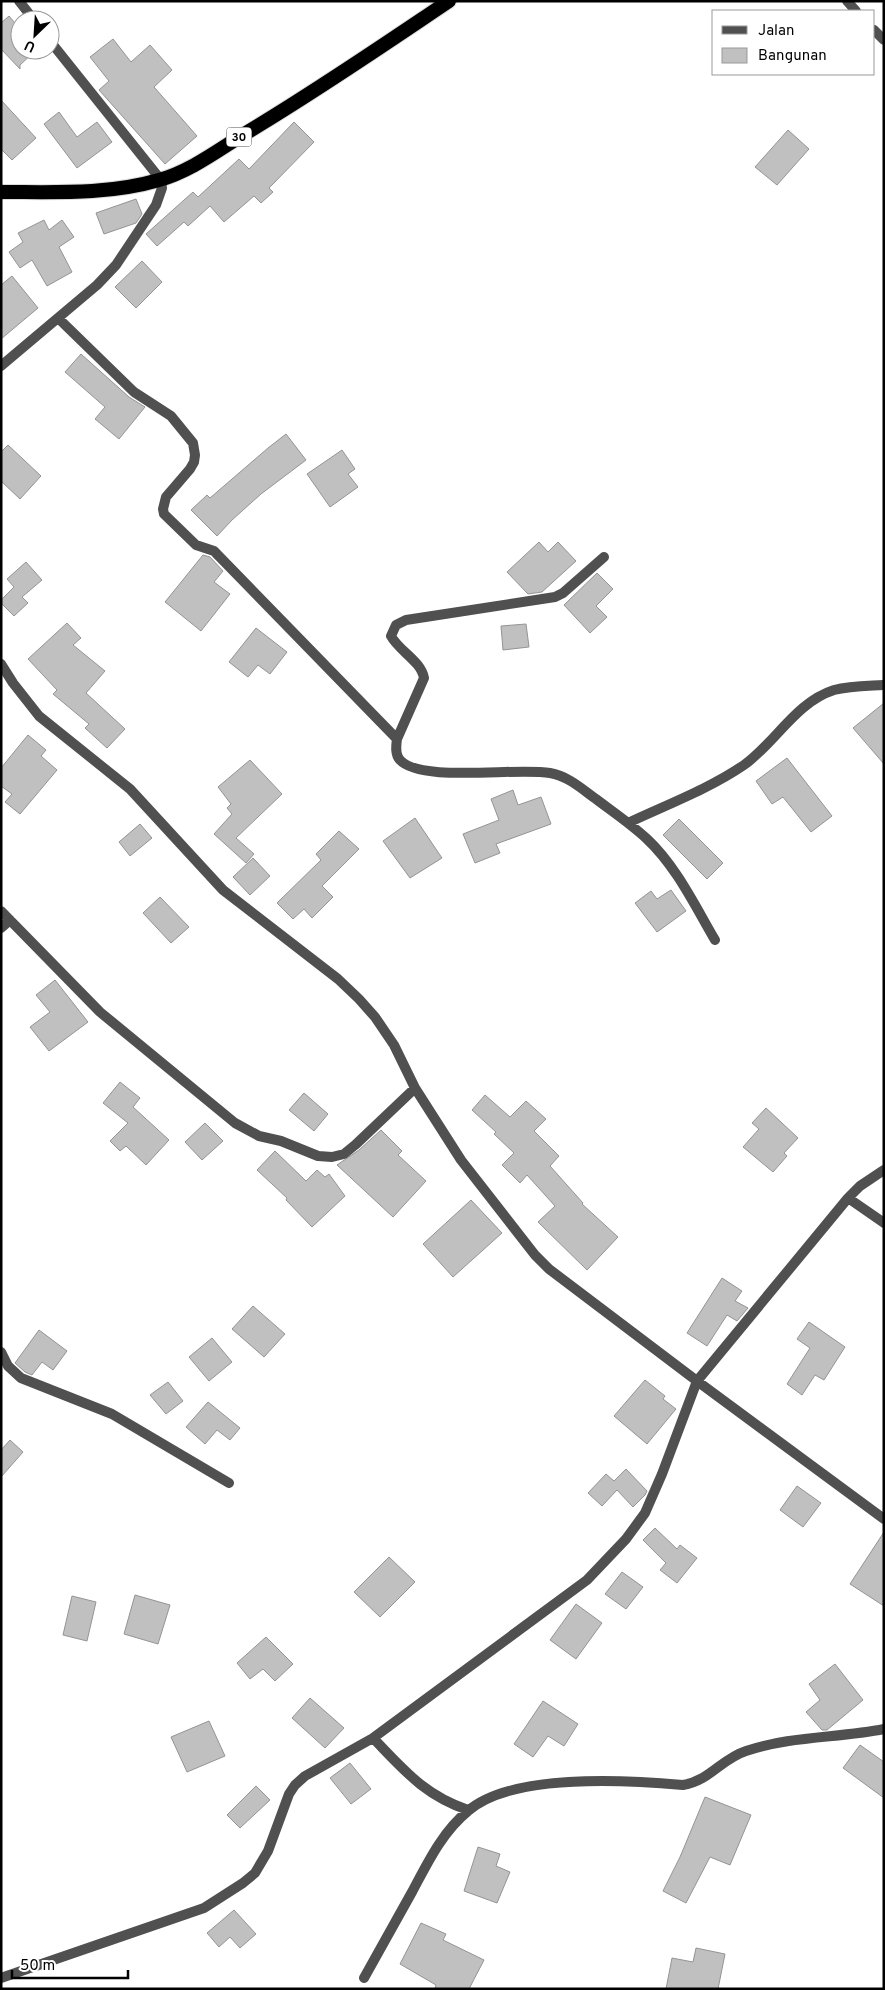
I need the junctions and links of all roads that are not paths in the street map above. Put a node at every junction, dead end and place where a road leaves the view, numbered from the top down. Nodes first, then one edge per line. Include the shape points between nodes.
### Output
1 (449, 1) edge
2 (846, 1) edge
3 (855, 10) edge
4 (875, 31) edge
5 (884, 40) edge
6 (60, 54) edge
7 (161, 180) junction
8 (1, 192) edge
9 (58, 318) junction
10 (1, 366) edge
11 (604, 557) dead end
12 (1, 664) edge
13 (883, 685) edge
14 (396, 739) junction
15 (628, 823) junction
16 (1, 910) edge
17 (10, 920) junction
18 (1, 928) edge
19 (715, 940) dead end
20 (415, 1088) junction
21 (884, 1170) edge
22 (848, 1198) junction
23 (884, 1223) edge
24 (1, 1352) edge
25 (698, 1381) junction
26 (230, 1483) dead end
27 (884, 1519) edge
28 (884, 1729) edge
29 (373, 1738) junction
30 (468, 1810) junction
31 (1, 1978) edge
32 (364, 1978) dead end

1 - 7 highway, 30 via 201,162
2 - 3 street
4 - 5 street
6 - 7 street
7 - 8 highway, 30 via 93,192
7 - 9 street via 162,188 156,205 116,265
9 - 10 street
9 - 14 street via 134,392 171,416 193,443 194,462 166,496 164,514 196,545 214,551
11 - 14 street via 555,597 406,620 396,625 391,636 424,673 424,678
12 - 20 street via 39,716 130,789 223,890 359,999 394,1045
13 - 15 street via 833,690 818,697 744,765
14 - 15 street via 399,759 416,770 551,773 567,778
15 - 19 street via 658,851
16 - 17 street
17 - 18 street
17 - 20 street via 100,1012 235,1123 259,1136 332,1158 355,1145
20 - 25 street via 461,1160 535,1255 549,1269
21 - 22 street
22 - 23 street
22 - 25 street
24 - 26 street via 8,1366 21,1378 112,1414
25 - 27 street
25 - 29 street via 645,1513 626,1539 587,1580
28 - 30 street via 744,1751 695,1783 574,1782 508,1792 486,1799
29 - 30 street via 431,1794
29 - 31 street via 305,1776 295,1785 268,1851 255,1873 204,1908
30 - 32 street via 432,1855

